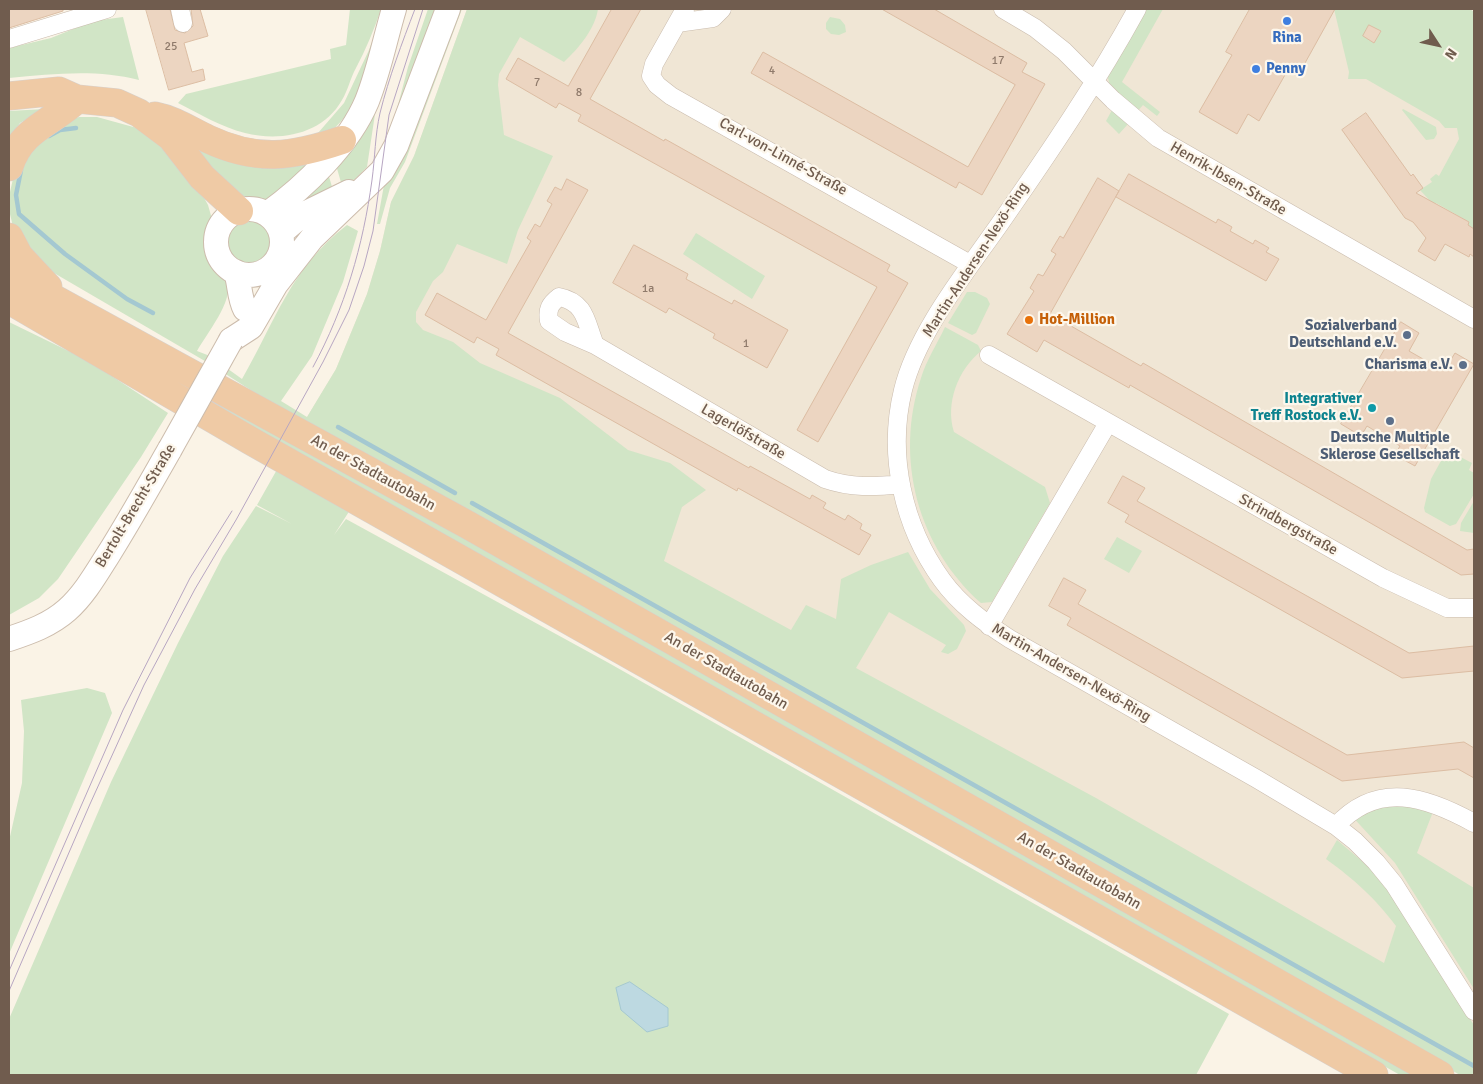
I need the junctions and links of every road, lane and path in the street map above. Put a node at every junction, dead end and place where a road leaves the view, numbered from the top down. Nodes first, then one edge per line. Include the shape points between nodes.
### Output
1 (107, 9) edge
2 (394, 9) edge
3 (448, 9) edge
4 (722, 9) edge
5 (1003, 9) edge
6 (1137, 9) edge
7 (681, 16) edge
8 (9, 40) edge
9 (1093, 82) junction
10 (9, 96) edge
11 (78, 99) junction
12 (128, 108) junction
13 (342, 140) junction
14 (9, 167) edge
15 (367, 185) junction
16 (231, 216) junction
17 (274, 223) junction
18 (9, 238) edge
19 (970, 264) junction
20 (236, 272) junction
21 (263, 272) junction
22 (9, 274) edge
23 (9, 300) edge
24 (245, 309) junction
25 (9, 314) edge
26 (58, 315) junction
27 (1474, 319) edge
28 (231, 340) junction
29 (595, 346) dead end
30 (989, 355) dead end
31 (1108, 423) junction
32 (901, 484) junction
33 (1474, 608) edge
34 (990, 626) junction
35 (9, 639) edge
36 (1474, 823) edge
37 (1336, 826) junction
38 (1474, 1011) edge
39 (1374, 1075) edge
40 (1440, 1075) edge

1 - 8 street
2 - 13 main road via 367,100
3 - 15 main road, Bertolt-Brecht-Straße via 396,146 382,171
4 - 7 street, Carl-von-Linné-Straße via 713,18
5 - 9 street, Henrik-Ibsen-Straße via 1064,51
6 - 9 street, Martin-Andersen-Nexö-Ring
7 - 19 street, Carl-von-Linné-Straße via 654,64 651,76 657,85
9 - 19 street, Martin-Andersen-Nexö-Ring
9 - 27 street, Henrik-Ibsen-Straße via 1158,138
10 - 11 highway via 59,91
11 - 12 highway
11 - 14 highway via 66,111 33,131
12 - 13 highway via 173,120 224,146 263,154 300,153
12 - 16 highway via 171,137
13 - 17 main road
15 - 17 main road, Bertolt-Brecht-Straße via 302,215
15 - 28 main road, Bertolt-Brecht-Straße via 293,259 251,327
16 - 17 main road via 253,209
16 - 20 main road via 217,236 218,254
17 - 21 main road, Bertolt-Brecht-Straße via 282,244 279,255
18 - 26 highway
19 - 32 street, Martin-Andersen-Nexö-Ring via 916,354 903,390 898,428
20 - 21 main road
20 - 24 main road
21 - 24 main road, Bertolt-Brecht-Straße via 254,297
22 - 26 highway, An der Stadtautobahn
23 - 26 highway, An der Stadtautobahn
24 - 28 main road, Bertolt-Brecht-Straße
25 - 26 highway via 20,321
26 - 39 highway, An der Stadtautobahn via 251,441
26 - 40 highway, An der Stadtautobahn via 476,530
28 - 35 main road, Bertolt-Brecht-Straße, bridge via 123,531 81,595 52,621
29 - 32 street, Lagerlöfstraße via 825,479 860,487
30 - 31 street, Strindbergstraße
31 - 33 street, Strindbergstraße via 1383,578 1447,608
31 - 34 street
32 - 34 street, Martin-Andersen-Nexö-Ring via 920,544 942,581
34 - 37 street, Martin-Andersen-Nexö-Ring
36 - 37 street via 1428,801 1392,798 1370,802 1349,813
37 - 38 street, Martin-Andersen-Nexö-Ring via 1376,862 1394,884

